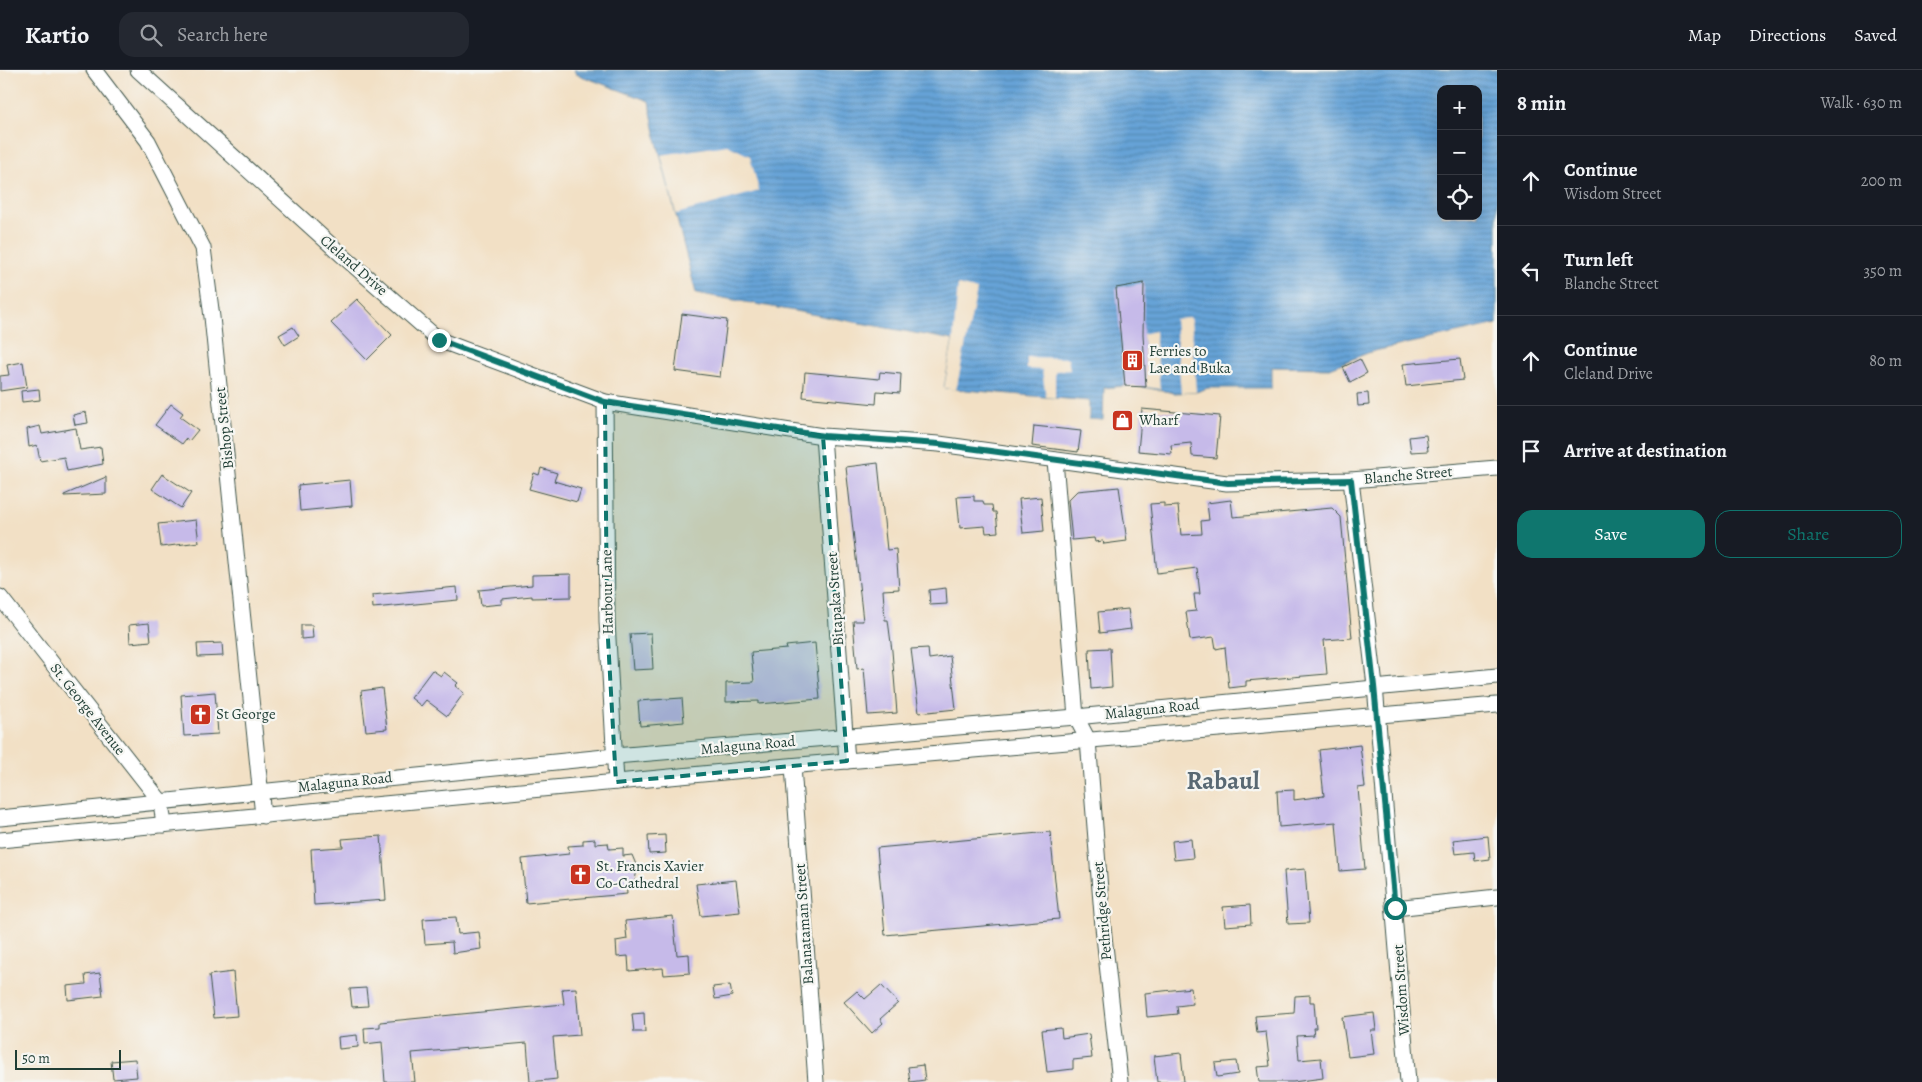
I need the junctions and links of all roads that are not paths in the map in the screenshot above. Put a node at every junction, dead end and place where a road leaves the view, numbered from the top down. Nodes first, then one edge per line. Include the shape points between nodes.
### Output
1 (94, 70) edge
2 (138, 70) edge
3 (605, 402) junction
4 (824, 436) junction
5 (1055, 460) junction
6 (1497, 468) edge
7 (1351, 480) junction
8 (0, 597) edge
9 (1497, 676) edge
10 (1374, 686) junction
11 (1497, 705) edge
12 (1076, 717) junction
13 (1376, 717) junction
14 (845, 738) junction
15 (1088, 740) junction
16 (615, 756) junction
17 (847, 761) junction
18 (792, 766) junction
19 (616, 782) junction
20 (260, 791) junction
21 (161, 802) junction
22 (263, 816) junction
23 (0, 818) edge
24 (164, 825) junction
25 (0, 840) edge
26 (1497, 897) edge
27 (1395, 908) junction
28 (816, 1082) edge
29 (1120, 1082) edge
30 (1408, 1082) edge

1 - 20 street, Bishop Street via 148,141 203,248
2 - 3 street, Cleland Drive via 439,340
3 - 4 street, Blanche Street
3 - 16 street, Harbour Lane via 607,621
4 - 5 street, Blanche Street via 939,444
4 - 14 street, Bitapaka Street
5 - 7 street, Blanche Street via 1228,483
5 - 12 street
6 - 7 street, Blanche Street
7 - 10 street, Wisdom Street
8 - 21 street, St. George Avenue
9 - 10 street, Malaguna Road
10 - 12 street, Malaguna Road
10 - 13 street, Wisdom Street
11 - 13 street, Malaguna Road
12 - 14 street, Malaguna Road
12 - 15 street
13 - 15 street, Malaguna Road
13 - 27 street, Wisdom Street
14 - 16 street, Malaguna Road
14 - 17 street, Bitapaka Street
15 - 17 street, Malaguna Road
15 - 29 street, Pethridge Street
16 - 19 street, Harbour Lane
16 - 20 street, Malaguna Road
17 - 18 street, Malaguna Road
18 - 19 street, Malaguna Road
18 - 28 street, Balanataman Street
19 - 22 street, Malaguna Road
20 - 21 street, Malaguna Road
20 - 22 street, Bishop Street
21 - 23 street, Malaguna Road
21 - 24 street
22 - 24 street, Malaguna Road
24 - 25 street, Malaguna Road
26 - 27 street
27 - 30 street, Wisdom Street

